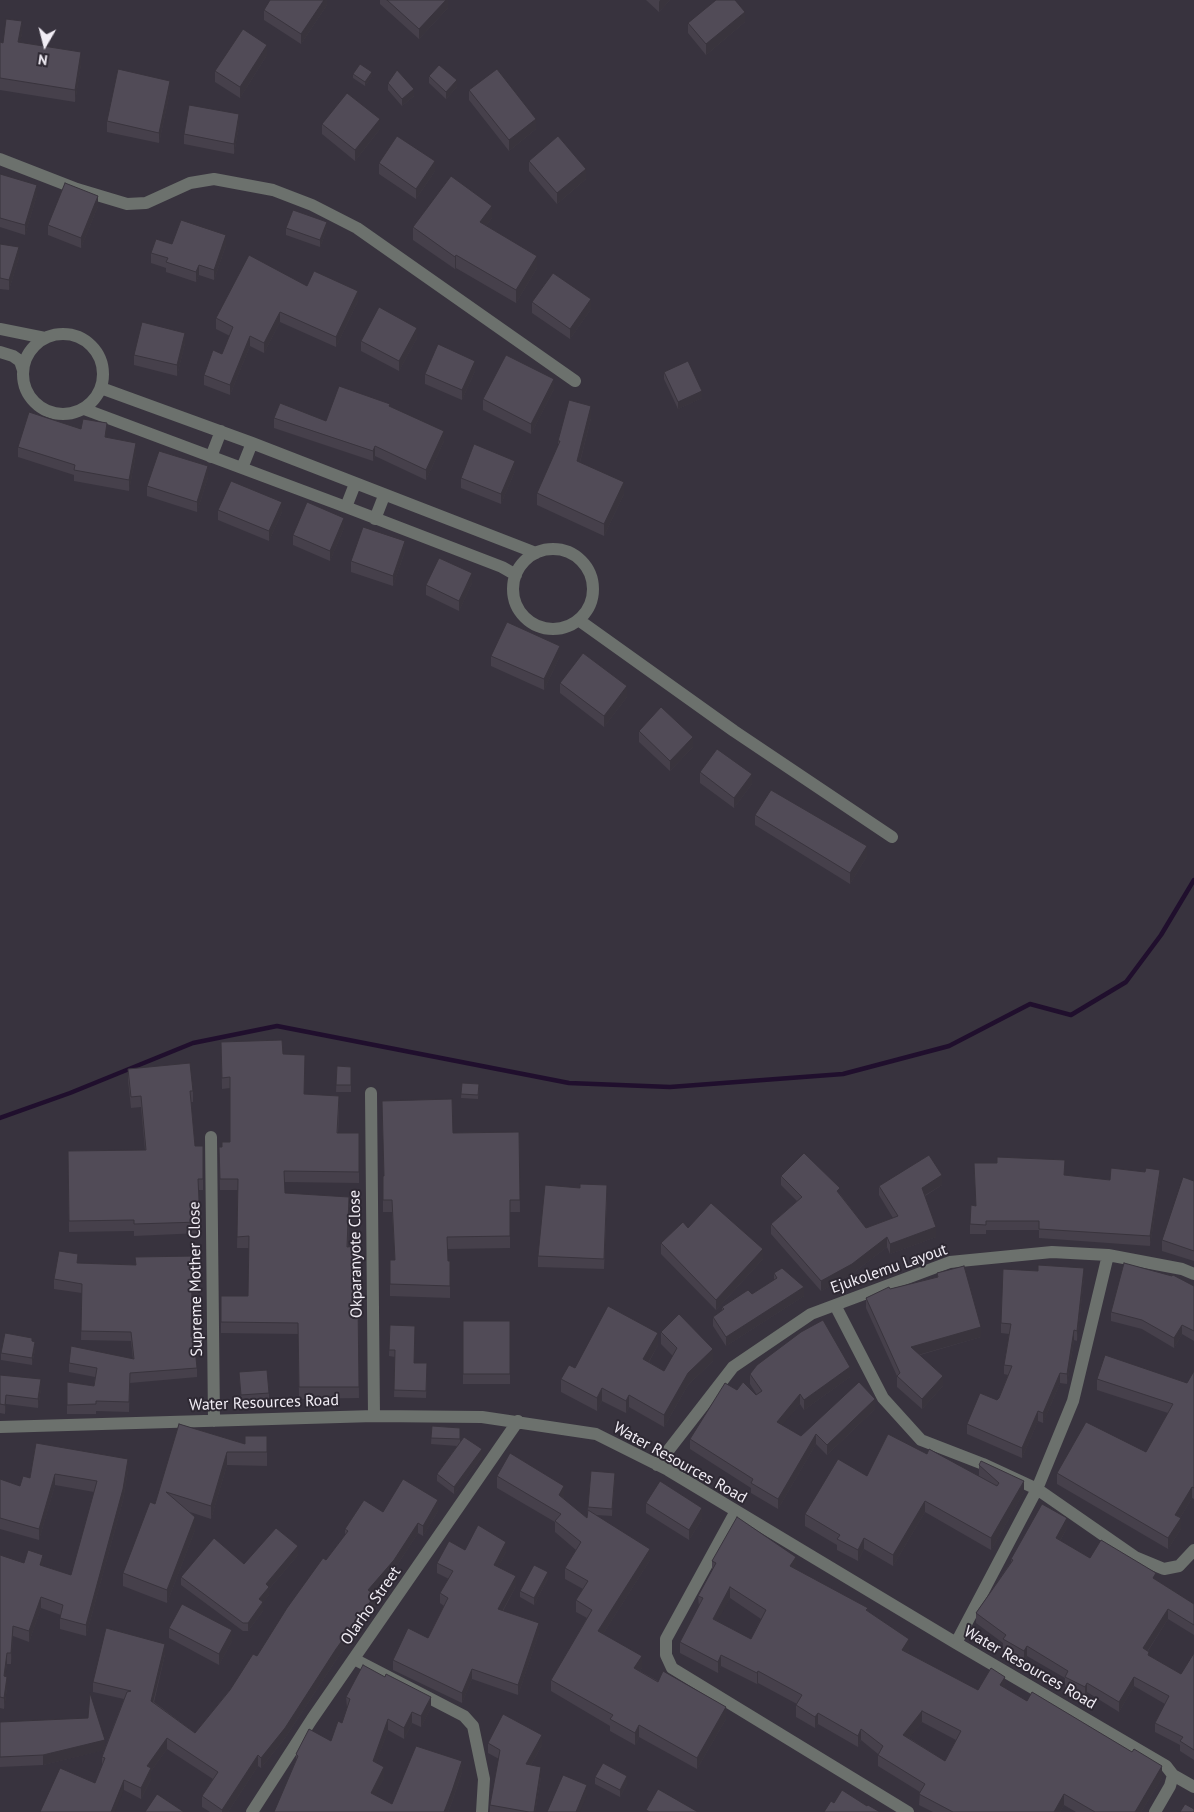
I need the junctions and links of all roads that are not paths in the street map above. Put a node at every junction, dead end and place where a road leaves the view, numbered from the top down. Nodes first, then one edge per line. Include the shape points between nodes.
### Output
1 (0, 159) edge
2 (0, 329) edge
3 (45, 338) junction
4 (0, 352) edge
5 (23, 370) junction
6 (575, 381) dead end
7 (101, 388) junction
8 (84, 409) junction
9 (220, 432) junction
10 (252, 443) junction
11 (211, 457) junction
12 (242, 468) junction
13 (355, 484) junction
14 (384, 496) junction
15 (346, 507) junction
16 (375, 519) junction
17 (536, 553) junction
18 (516, 575) junction
19 (580, 621) junction
20 (892, 837) dead end
21 (371, 1093) dead end
22 (211, 1137) dead end
23 (1108, 1255) junction
24 (1194, 1274) edge
25 (835, 1305) junction
26 (374, 1416) junction
27 (214, 1421) junction
28 (518, 1421) junction
29 (0, 1427) edge
30 (657, 1465) junction
31 (1037, 1489) junction
32 (736, 1512) junction
33 (1194, 1550) edge
34 (956, 1643) junction
35 (354, 1659) junction
36 (1173, 1775) junction
37 (1194, 1787) edge
38 (252, 1812) edge
39 (482, 1812) edge
40 (908, 1812) edge
41 (1154, 1812) edge

1 - 6 street via 77,189 127,204 146,202 190,183 214,179 273,190 312,205 357,228
2 - 3 street
3 - 5 street via 30,352
3 - 7 street via 72,335 84,340 101,361 104,374
4 - 5 street via 20,361
5 - 8 street via 28,394 42,408 60,414
7 - 8 street via 95,400
7 - 9 street
8 - 11 street
9 - 10 street
9 - 11 street
10 - 12 street
10 - 13 street
11 - 12 street
12 - 15 street
13 - 14 street
13 - 15 street
14 - 16 street
14 - 17 street
15 - 16 street
16 - 18 street
17 - 18 street via 523,562
17 - 19 street via 564,550 588,567 594,596
18 - 19 street via 513,590 516,604 524,617 536,626 551,630 566,628
19 - 20 street via 734,731
21 - 26 street, Okparanyote Close
22 - 27 street, Supreme Mother Close
23 - 24 street, Ejukolemu Layout
23 - 25 street, Ejukolemu Layout via 1052,1252 950,1262
23 - 31 street via 1073,1400
25 - 30 street, Ejukolemu Layout via 811,1314 733,1367
25 - 31 street via 883,1398 920,1440
26 - 27 street, Water Resources Road
26 - 28 street, Water Resources Road via 482,1417
27 - 29 street, Water Resources Road
28 - 30 street, Water Resources Road via 596,1434
28 - 35 street, Olarho Street
30 - 32 street, Water Resources Road
31 - 33 street via 1135,1557 1164,1569 1178,1566
31 - 34 street
32 - 34 street, Water Resources Road
32 - 40 street via 666,1638 666,1655 672,1668
34 - 36 street, Water Resources Road via 1166,1766
35 - 38 street, Olarho Street
35 - 39 street via 464,1716 473,1726 484,1779
36 - 37 street, Water Resources Road
36 - 41 street

